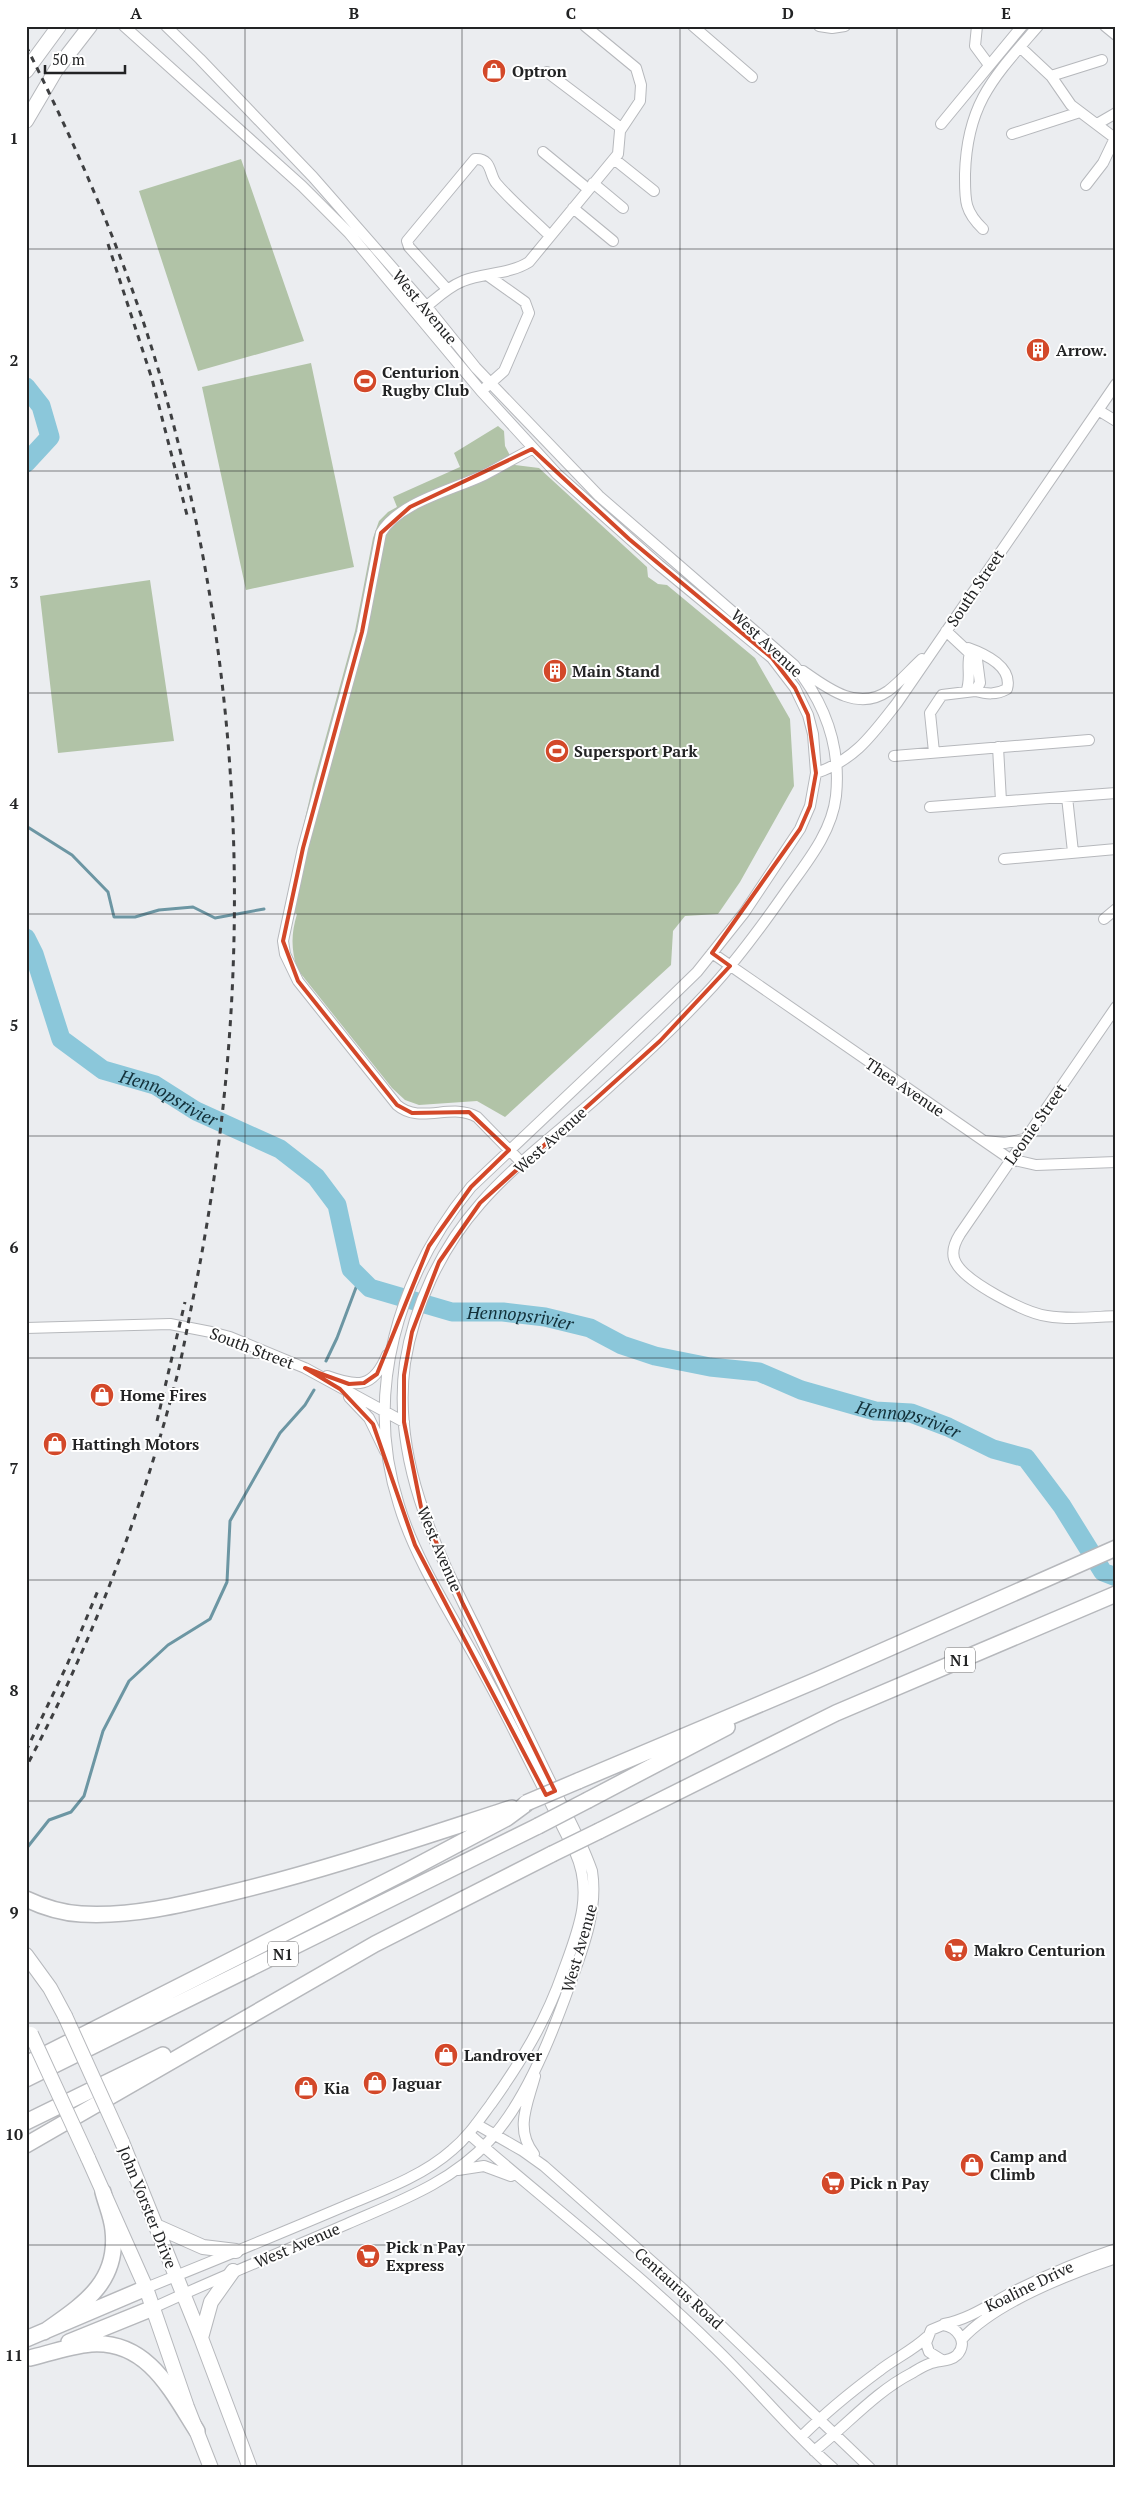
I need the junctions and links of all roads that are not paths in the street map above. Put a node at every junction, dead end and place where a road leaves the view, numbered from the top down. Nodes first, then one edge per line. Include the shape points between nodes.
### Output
1 (59, 26) edge
2 (90, 26) edge
3 (124, 26) edge
4 (166, 26) edge
5 (585, 26) edge
6 (819, 26) edge
7 (845, 26) edge
8 (977, 26) edge
9 (1022, 26) edge
10 (1038, 26) edge
11 (1105, 26) edge
12 (697, 28) edge
13 (1116, 35) edge
14 (1020, 47) junction
15 (1102, 60) dead end
16 (989, 65) junction
17 (26, 71) edge
18 (547, 72) dead end
19 (1051, 76) junction
20 (752, 77) dead end
21 (1080, 112) junction
22 (1116, 114) edge
23 (26, 120) edge
24 (941, 124) dead end
25 (1097, 124) junction
26 (621, 128) junction
27 (1012, 134) dead end
28 (1115, 138) edge
29 (543, 152) dead end
30 (614, 159) junction
31 (1086, 185) dead end
32 (591, 186) junction
33 (654, 191) dead end
34 (573, 208) junction
35 (623, 208) dead end
36 (983, 230) dead end
37 (550, 236) junction
38 (613, 241) dead end
39 (487, 275) junction
40 (447, 289) junction
41 (427, 307) junction
42 (417, 314) junction
43 (490, 384) junction
44 (1116, 384) edge
45 (481, 391) junction
46 (1098, 410) junction
47 (1116, 421) edge
48 (532, 449) junction
49 (946, 631) junction
50 (935, 647) junction
51 (966, 649) junction
52 (794, 665) junction
53 (971, 691) junction
54 (1089, 740) dead end
55 (998, 747) junction
56 (934, 752) junction
57 (894, 756) dead end
58 (836, 766) junction
59 (816, 774) junction
60 (1116, 793) edge
61 (1067, 797) junction
62 (1001, 801) junction
63 (930, 807) dead end
64 (1116, 849) edge
65 (1073, 852) junction
66 (1004, 859) dead end
67 (1116, 909) edge
68 (1104, 919) dead end
69 (712, 954) junction
70 (730, 966) junction
71 (1116, 1007) edge
72 (1024, 1139) junction
73 (984, 1141) junction
74 (509, 1150) junction
75 (1010, 1159) junction
76 (1116, 1162) edge
77 (522, 1163) junction
78 (1116, 1316) edge
79 (26, 1328) edge
80 (391, 1345) junction
81 (304, 1368) junction
82 (340, 1389) junction
83 (386, 1413) junction
84 (404, 1422) junction
85 (389, 1461) junction
86 (1116, 1548) edge
87 (1116, 1594) edge
88 (816, 1680) junction
89 (526, 1803) junction
90 (26, 1899) edge
91 (26, 1955) edge
92 (276, 1999) junction
93 (28, 2030) edge
94 (539, 2058) junction
95 (26, 2064) edge
96 (26, 2079) edge
97 (26, 2122) edge
98 (476, 2124) junction
99 (468, 2134) junction
100 (496, 2134) junction
101 (26, 2145) edge
102 (483, 2147) junction
103 (544, 2166) junction
104 (454, 2170) junction
105 (525, 2183) junction
106 (103, 2192) junction
107 (158, 2227) junction
108 (1116, 2249) edge
109 (236, 2251) junction
110 (1116, 2258) edge
111 (234, 2271) junction
112 (175, 2276) junction
113 (146, 2288) junction
114 (183, 2294) junction
115 (153, 2308) junction
116 (943, 2324) junction
117 (44, 2332) junction
118 (201, 2338) junction
119 (926, 2338) junction
120 (26, 2339) edge
121 (962, 2339) junction
122 (28, 2359) edge
123 (942, 2360) junction
124 (819, 2418) junction
125 (197, 2431) junction
126 (835, 2435) junction
127 (801, 2437) junction
128 (814, 2451) junction
129 (211, 2468) edge
130 (250, 2468) edge
131 (833, 2468) edge
132 (870, 2468) edge

1 - 17 main road
2 - 23 main road via 56,70
3 - 42 street, West Avenue via 302,186 349,233
4 - 41 street, West Avenue via 313,177
5 - 26 street via 636,68 639,76 640,100
6 - 7 street
8 - 16 street via 975,46
9 - 16 street
10 - 14 street
11 - 13 street
12 - 20 street
14 - 19 street
14 - 36 street via 984,94 969,131 965,197 972,219
15 - 19 street
16 - 24 street
18 - 26 street
19 - 21 street via 1071,106
21 - 25 street
21 - 27 street
22 - 25 street
25 - 28 street
26 - 30 street via 620,149
28 - 31 street via 1104,163
29 - 32 street
30 - 32 street
30 - 33 street
32 - 34 street
32 - 35 street
34 - 37 street
34 - 38 street
37 - 39 street via 523,266
37 - 40 street via 497,184 488,163 475,159 407,241
39 - 40 street via 464,280
39 - 43 street via 525,302 529,313 504,370
40 - 41 street
41 - 42 street
41 - 43 street, West Avenue
42 - 45 street, West Avenue
43 - 45 street
43 - 52 street, West Avenue via 599,496
44 - 46 street, South Street
45 - 48 street, West Avenue
46 - 47 street
46 - 49 street, South Street
48 - 59 street, West Avenue via 629,539 772,658 795,688 808,715
48 - 74 street via 484,475 410,507 390,521 381,533 362,632 303,848 283,941 285,954 298,981 397,1105 412,1113 469,1112
49 - 50 street, South Street
49 - 51 street
50 - 52 street via 887,691 866,699 833,692
50 - 58 street, South Street via 874,732
51 - 53 street
51 - 53 street via 998,665 1008,677 1007,689 1000,693
52 - 58 street, West Avenue via 824,711
53 - 56 street via 942,696 931,710
54 - 55 street
55 - 56 street
55 - 62 street
56 - 57 street
58 - 59 street, South Street
58 - 70 street, West Avenue via 835,803 819,842
59 - 69 street, West Avenue via 810,806 800,829 744,913
60 - 61 street
61 - 62 street
61 - 65 street
62 - 63 street
64 - 65 street
65 - 66 street
67 - 68 street
69 - 70 street, Thea Avenue
69 - 74 street, West Avenue via 662,1006
70 - 73 street, Thea Avenue
70 - 77 street, West Avenue via 660,1041
71 - 72 street, Leonie Street
72 - 73 street
72 - 75 street, Leonie Street
73 - 75 street, Thea Avenue
74 - 77 street
74 - 80 street, West Avenue via 448,1215 423,1258
75 - 76 street, Thea Avenue via 1036,1165
75 - 78 street, Leonie Street via 956,1242 954,1257 958,1266 1011,1305 1068,1318
77 - 84 street, West Avenue via 480,1204 439,1262 412,1332 404,1375
79 - 81 street, South Street via 170,1324 230,1337
80 - 81 street via 377,1374 359,1384 349,1384
80 - 83 street, West Avenue
81 - 82 street, South Street
82 - 83 street, South Street
82 - 85 street via 369,1418
83 - 84 street, South Street
83 - 85 street, West Avenue
84 - 94 street, West Avenue via 410,1462 429,1529 592,1871 594,1899 590,1922 554,2026
85 - 98 street, West Avenue via 399,1507 415,1544 504,1711 584,1874 585,1897 581,1919 548,2011 522,2060
86 - 88 highway, N1
87 - 92 highway, N1, bridge via 836,1713 375,1944
88 - 89 highway, bridge
88 - 96 highway, N1, bridge via 538,1826
89 - 90 highway via 348,1862 193,1902 104,1915 56,1910
89 - 95 highway via 507,1818 407,1871
91 - 107 main road, John Vorster Drive, bridge via 65,2016
92 - 97 highway, N1
92 - 101 highway
93 - 106 main road, John Vorster Drive, bridge
94 - 100 street, West Avenue
94 - 103 street via 522,2122 528,2147
98 - 99 street, West Avenue
98 - 100 street, Centaurus Road
99 - 102 street, Centaurus Road
99 - 109 street, West Avenue via 451,2152 411,2177
100 - 102 street, West Avenue
100 - 103 street, Centaurus Road
102 - 104 street, West Avenue
102 - 105 street, Centaurus Road
103 - 124 street, Centaurus Road via 684,2290
104 - 105 street via 484,2166
104 - 111 street, West Avenue via 412,2197
105 - 127 street, Centaurus Road via 592,2237 713,2345
106 - 113 main road, John Vorster Drive
106 - 117 highway via 113,2228 114,2246 105,2277 84,2304
107 - 109 main road via 203,2247
107 - 112 main road, John Vorster Drive
108 - 116 street, Koaline Drive via 1065,2267 970,2316
109 - 112 street, West Avenue
110 - 121 street, Koaline Drive via 1012,2302 978,2324
111 - 114 street, West Avenue
111 - 118 main road via 211,2302
112 - 113 street, West Avenue
112 - 114 main road, John Vorster Drive
113 - 115 main road, John Vorster Drive
113 - 117 highway
114 - 115 street, West Avenue
114 - 118 main road, John Vorster Drive
115 - 122 highway
115 - 125 main road, John Vorster Drive
116 - 119 street via 931,2330
116 - 121 street via 955,2328
117 - 120 highway
118 - 130 main road, John Vorster Drive
119 - 123 street via 929,2352
119 - 124 street
121 - 123 street via 957,2355
122 - 125 highway via 89,2344 107,2344 130,2350 151,2365 164,2380
123 - 126 street via 910,2374 863,2408
124 - 126 street, Centaurus Road
124 - 127 street
125 - 129 main road, John Vorster Drive
126 - 128 street
126 - 132 street, Centaurus Road
127 - 128 street, Centaurus Road
128 - 131 street, Centaurus Road

